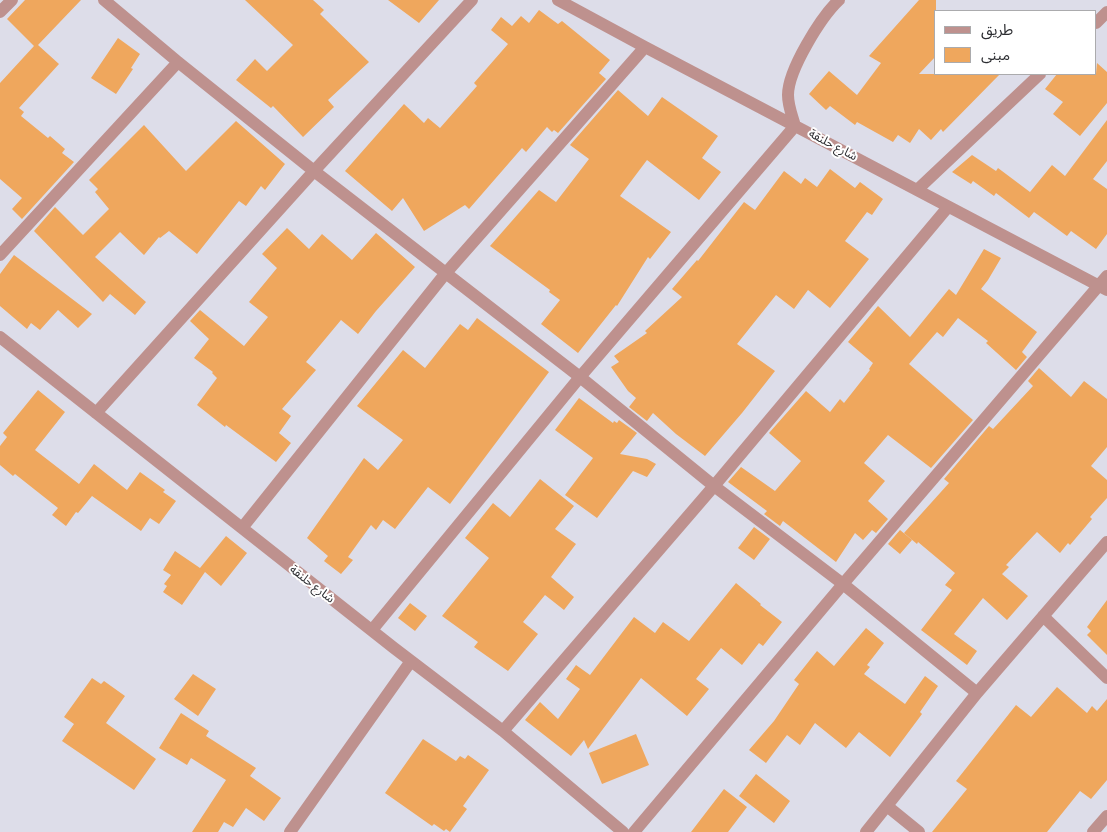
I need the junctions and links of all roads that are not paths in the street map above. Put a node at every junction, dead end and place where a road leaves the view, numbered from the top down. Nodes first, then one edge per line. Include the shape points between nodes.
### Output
1 (12, 0) edge
2 (104, 0) edge
3 (472, 0) edge
4 (558, 0) edge
5 (839, 0) edge
6 (0, 12) edge
7 (1107, 12) edge
8 (1097, 22) edge
9 (645, 47) junction
10 (178, 62) junction
11 (1039, 75) edge
12 (795, 126) junction
13 (314, 171) junction
14 (917, 190) junction
15 (948, 207) junction
16 (0, 255) edge
17 (445, 274) junction
18 (1107, 276) edge
19 (1103, 288) edge
20 (0, 337) edge
21 (580, 377) junction
22 (96, 413) junction
23 (714, 486) junction
24 (242, 528) junction
25 (1107, 542) edge
26 (843, 584) junction
27 (1044, 616) junction
28 (372, 630) junction
29 (412, 661) junction
30 (1107, 678) edge
31 (977, 693) junction
32 (503, 731) junction
33 (887, 806) junction
34 (1107, 816) edge
35 (290, 832) edge
36 (623, 832) edge
37 (634, 832) edge
38 (866, 832) edge
39 (919, 832) edge
40 (1093, 832) edge

1 - 6 street
2 - 10 street
3 - 13 street
4 - 9 street, شارع حلنقة
5 - 12 street via 818,25 793,76 788,93
7 - 8 street
9 - 12 street, شارع حلنقة
9 - 17 street
10 - 13 street
10 - 16 street
11 - 14 street
12 - 14 street, شارع حلنقة
12 - 21 street
13 - 17 street
13 - 22 street
14 - 15 street, شارع حلنقة
15 - 19 street, شارع حلنقة
15 - 23 street
17 - 21 street
17 - 24 street
18 - 19 street
19 - 26 street
20 - 22 street, شارع حلنقة
21 - 23 street
21 - 28 street
22 - 24 street, شارع حلنقة
23 - 26 street
23 - 32 street
24 - 28 street, شارع حلنقة
25 - 27 street
26 - 31 street
26 - 37 street
27 - 30 street
27 - 31 street
28 - 29 street, شارع حلنقة
29 - 32 street, شارع حلنقة
29 - 35 street
31 - 33 street
32 - 36 street, شارع حلنقة
33 - 38 street
33 - 39 street
34 - 40 street

